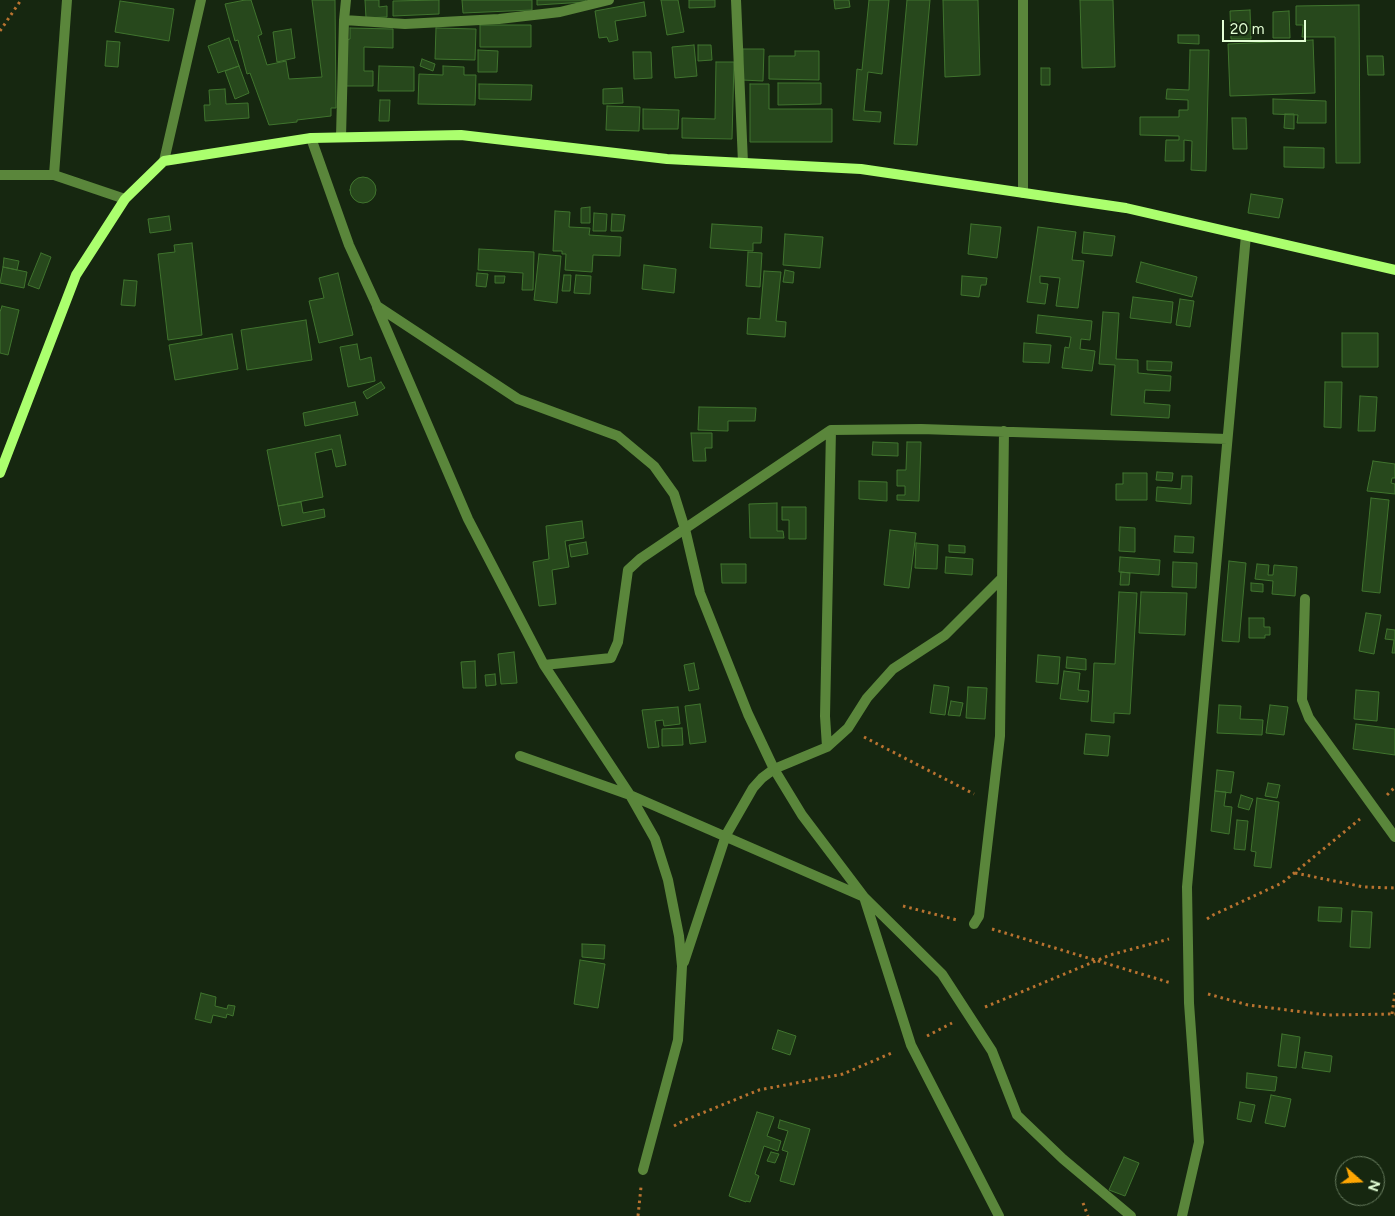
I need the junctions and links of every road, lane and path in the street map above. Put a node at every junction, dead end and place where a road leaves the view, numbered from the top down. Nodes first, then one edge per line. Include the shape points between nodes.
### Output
1 (21, 0) edge
2 (67, 0) edge
3 (201, 0) edge
4 (346, 0) edge
5 (609, 0) edge
6 (736, 0) edge
7 (1023, 0) edge
8 (596, 2) edge
9 (344, 20) junction
10 (0, 31) edge
11 (341, 137) junction
12 (312, 138) junction
13 (164, 161) junction
14 (743, 163) junction
15 (0, 175) edge
16 (54, 175) junction
17 (1023, 193) junction
18 (125, 199) junction
19 (1246, 235) junction
20 (1395, 270) edge
21 (377, 306) junction
22 (831, 430) junction
23 (1004, 431) junction
24 (1227, 438) junction
25 (0, 473) edge
26 (685, 529) junction
27 (1002, 578) junction
28 (1305, 599) dead end
29 (544, 665) junction
30 (848, 728) junction
31 (827, 747) junction
32 (520, 756) dead end
33 (774, 769) junction
34 (1395, 787) edge
35 (630, 795) junction
36 (992, 804) junction
37 (1374, 808) junction
38 (726, 836) junction
39 (1395, 837) edge
40 (1294, 873) junction
41 (1395, 888) edge
42 (864, 897) junction
43 (901, 906) dead end
44 (974, 924) junction
45 (1188, 934) junction
46 (1100, 961) junction
47 (682, 966) junction
48 (1189, 988) junction
49 (1395, 993) edge
50 (968, 1014) junction
51 (1394, 1014) edge
52 (911, 1045) junction
53 (651, 1139) junction
54 (643, 1170) joint
55 (638, 1216) edge
56 (999, 1216) edge
57 (1131, 1216) edge
58 (1182, 1216) edge

1 - 10 path
2 - 16 street
3 - 13 street
4 - 9 street
5 - 8 street
6 - 14 street
7 - 17 street
8 - 9 street via 560,12 499,20 405,24
9 - 11 street
11 - 12 street
11 - 14 street via 461,135 667,159
12 - 13 street
12 - 21 street via 349,245
13 - 18 street
14 - 17 street via 861,169
15 - 16 street
16 - 18 street
17 - 19 street via 1126,208
18 - 25 street via 76,275
19 - 20 street
19 - 24 street
21 - 26 street via 518,399 618,436 654,466 674,494
21 - 29 street via 468,519
22 - 23 street
22 - 26 street
22 - 31 street
23 - 24 street
23 - 27 street
24 - 45 street via 1187,887
26 - 29 street via 628,570 618,642 612,658
26 - 33 street via 700,593 748,714
27 - 30 street via 945,635 893,669 867,698
27 - 36 street via 1000,736
28 - 37 street via 1302,700 1310,718
29 - 35 street
30 - 31 street
30 - 36 path
31 - 33 street
32 - 35 street
33 - 38 street via 753,788
33 - 42 street via 802,815
34 - 37 path
35 - 38 street
35 - 47 street via 655,839 668,880
36 - 44 street via 979,916
37 - 39 street
37 - 40 path
38 - 42 street
38 - 47 street
40 - 41 path via 1364,887
40 - 45 path via 1282,883 1213,915
42 - 50 street via 942,974
42 - 52 street
43 - 44 path
44 - 46 path
45 - 46 path via 1110,955
45 - 48 street
46 - 48 path
46 - 50 path
47 - 53 street via 678,1040
48 - 51 path via 1258,1006 1327,1015
48 - 58 street via 1199,1142
49 - 51 path
50 - 52 path
50 - 57 street via 992,1051 1017,1116
52 - 53 path via 843,1074 759,1090 685,1120
52 - 56 street
53 - 54 street
54 - 55 path

